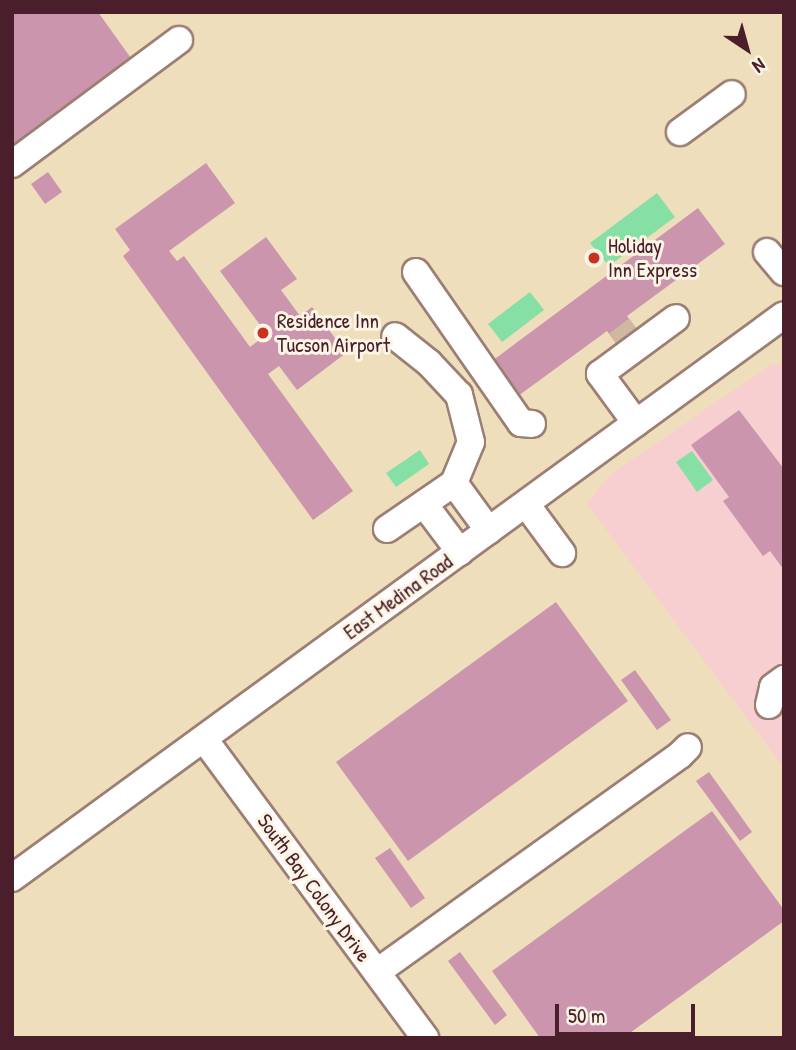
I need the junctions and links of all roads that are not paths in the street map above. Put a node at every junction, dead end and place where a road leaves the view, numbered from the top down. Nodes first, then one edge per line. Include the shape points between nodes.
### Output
1 (179, 40) dead end
2 (732, 94) dead end
3 (680, 132) dead end
4 (12, 164) edge
5 (416, 272) dead end
6 (784, 315) edge
7 (395, 336) dead end
8 (622, 346) tunnel mouth
9 (636, 423) junction
10 (531, 425) dead end
11 (454, 482) junction
12 (424, 504) junction
13 (526, 504) junction
14 (387, 529) dead end
15 (489, 531) junction
16 (460, 552) junction
17 (562, 554) dead end
18 (784, 679) edge
19 (769, 705) dead end
20 (204, 739) junction
21 (688, 747) dead end
22 (12, 878) edge
23 (377, 972) junction
24 (425, 1038) edge

1 - 4 street
2 - 3 street
5 - 10 street via 521,423
6 - 9 street, East Medina Road
7 - 11 street via 459,395 471,442
8 - 9 street via 600,374
9 - 13 street, East Medina Road
11 - 12 street
11 - 15 street
12 - 14 street
12 - 16 street
13 - 15 street, East Medina Road
13 - 17 street
15 - 16 street, East Medina Road
16 - 20 street, East Medina Road
18 - 19 street via 773,687
20 - 22 street, East Medina Road
20 - 23 street, South Bay Colony Drive
21 - 23 street
23 - 24 street, South Bay Colony Drive

